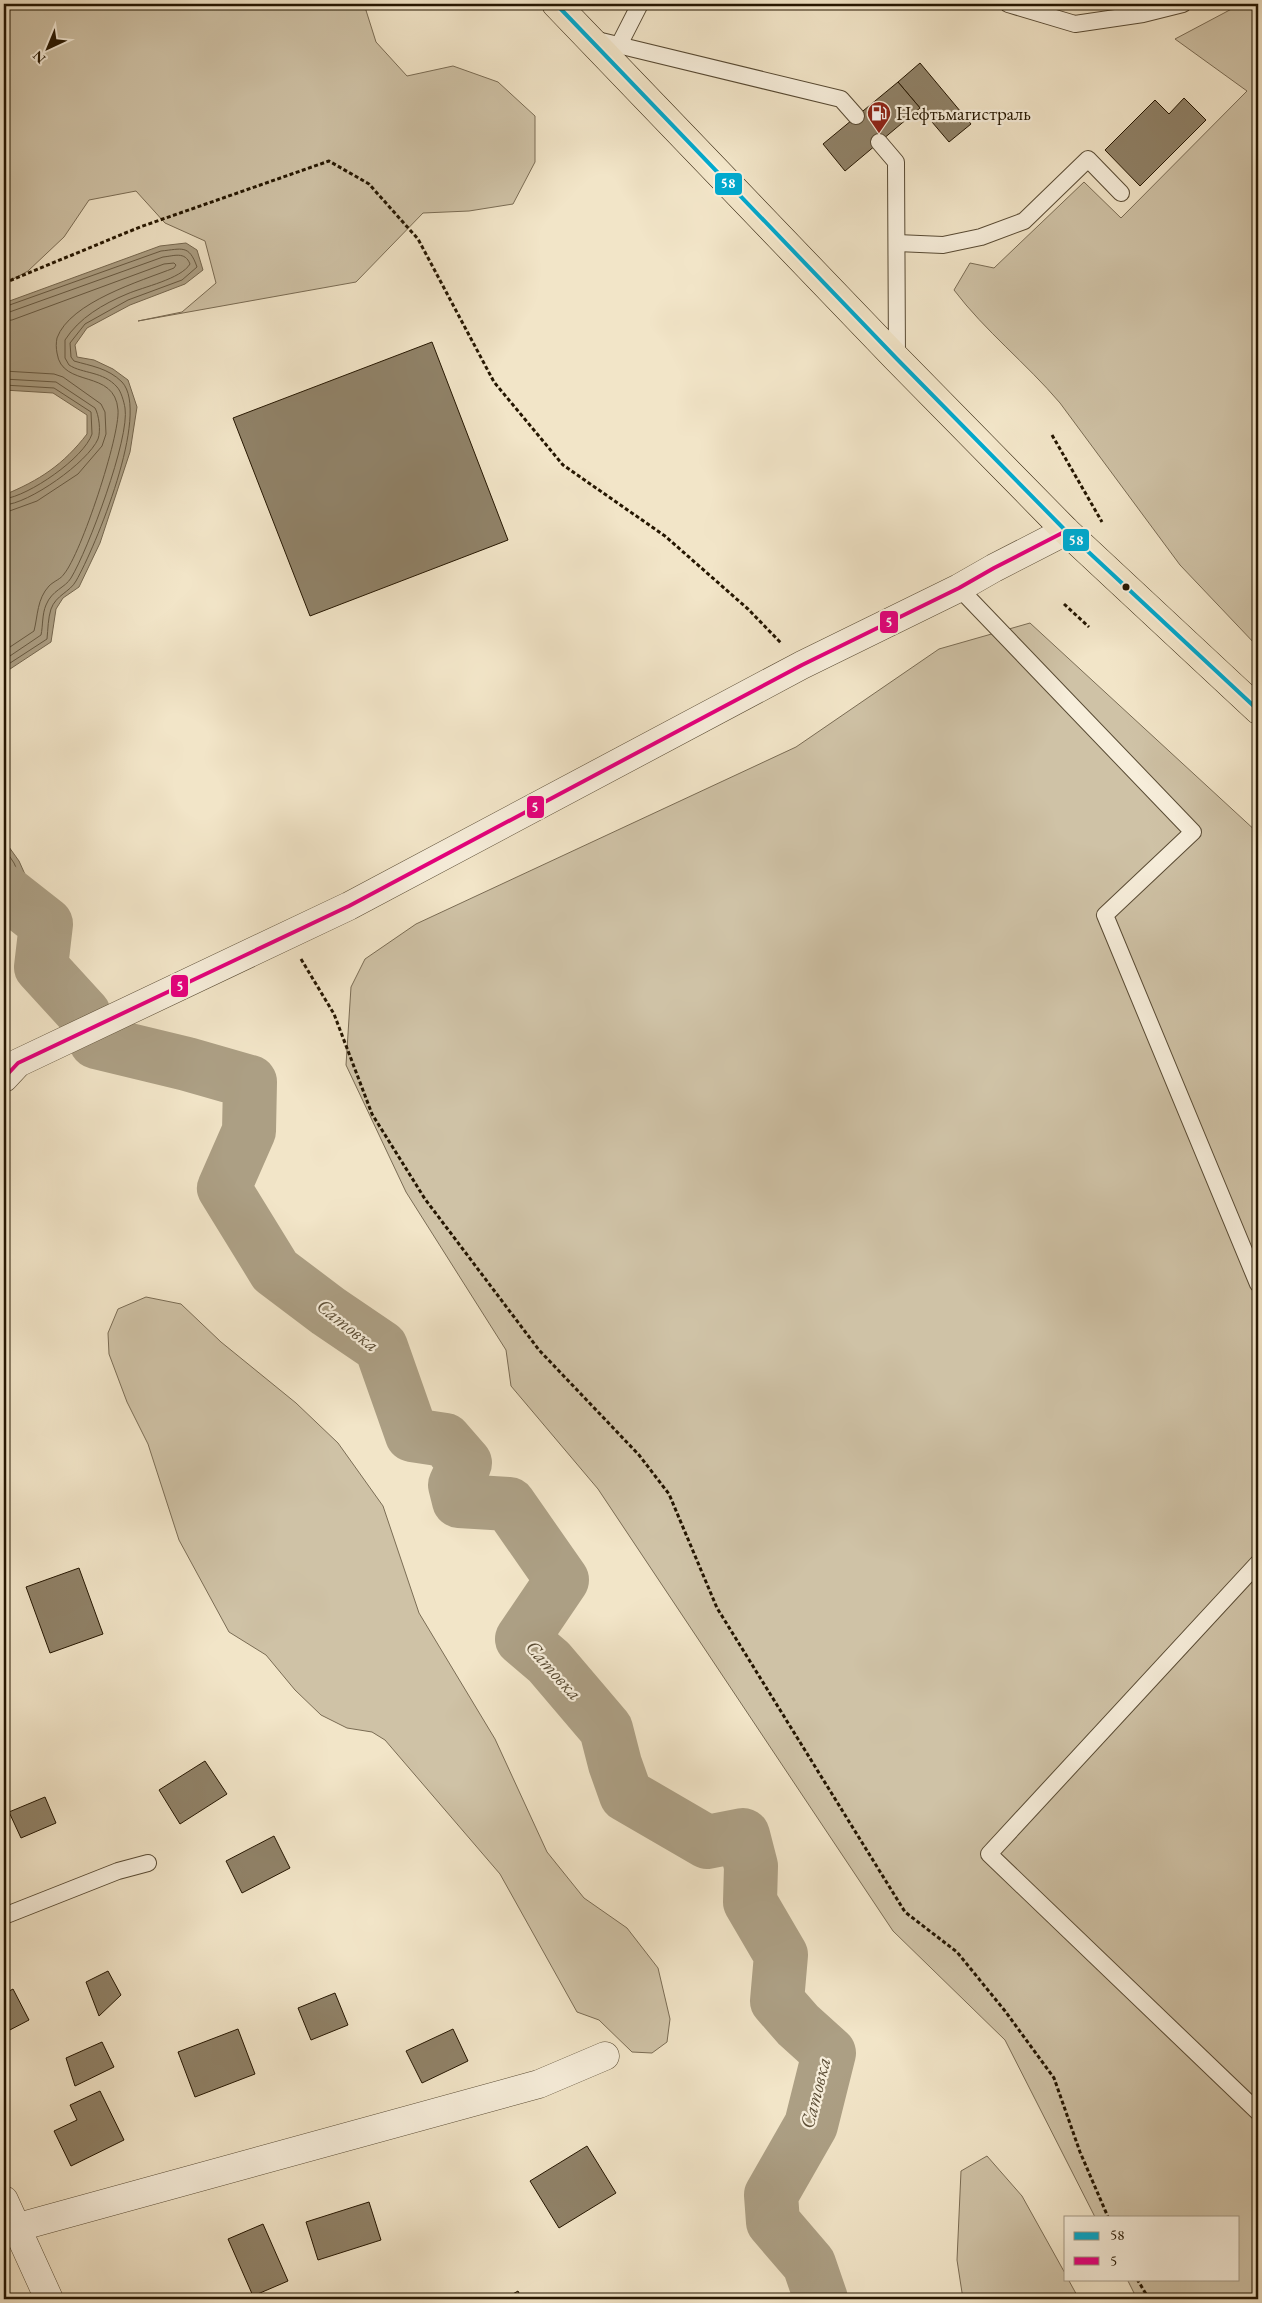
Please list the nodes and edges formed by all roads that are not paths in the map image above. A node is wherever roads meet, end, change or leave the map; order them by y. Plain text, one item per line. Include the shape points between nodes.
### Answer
1 (556, 4) edge
2 (640, 4) edge
3 (1008, 4) edge
4 (1182, 4) edge
5 (589, 38) junction
6 (619, 45) junction
7 (856, 116) dead end
8 (879, 142) dead end
9 (1121, 193) dead end
10 (897, 243) junction
11 (897, 359) junction
12 (1066, 531) junction
13 (960, 588) junction
14 (1258, 710) edge
15 (4, 1078) edge
16 (1258, 1284) edge
17 (1258, 1563) edge
18 (148, 1863) dead end
19 (4, 1916) edge
20 (605, 2056) dead end
21 (1258, 2112) edge
22 (4, 2200) edge
23 (10, 2230) edge
24 (49, 2299) edge

1 - 5 main road
2 - 6 lane
3 - 4 lane via 1075,24 1143,14
5 - 6 lane
5 - 11 main road
6 - 7 lane via 841,99
8 - 10 lane via 896,162
9 - 10 lane via 1088,159 1024,221 981,237 943,245
10 - 11 lane
11 - 12 main road
12 - 13 street
12 - 14 main road
13 - 15 street via 802,665 349,906 18,1063
13 - 16 lane via 1193,832 1105,915
17 - 21 lane via 989,1854
18 - 19 lane via 118,1871
20 - 23 street via 539,2084
22 - 23 street
23 - 24 street

